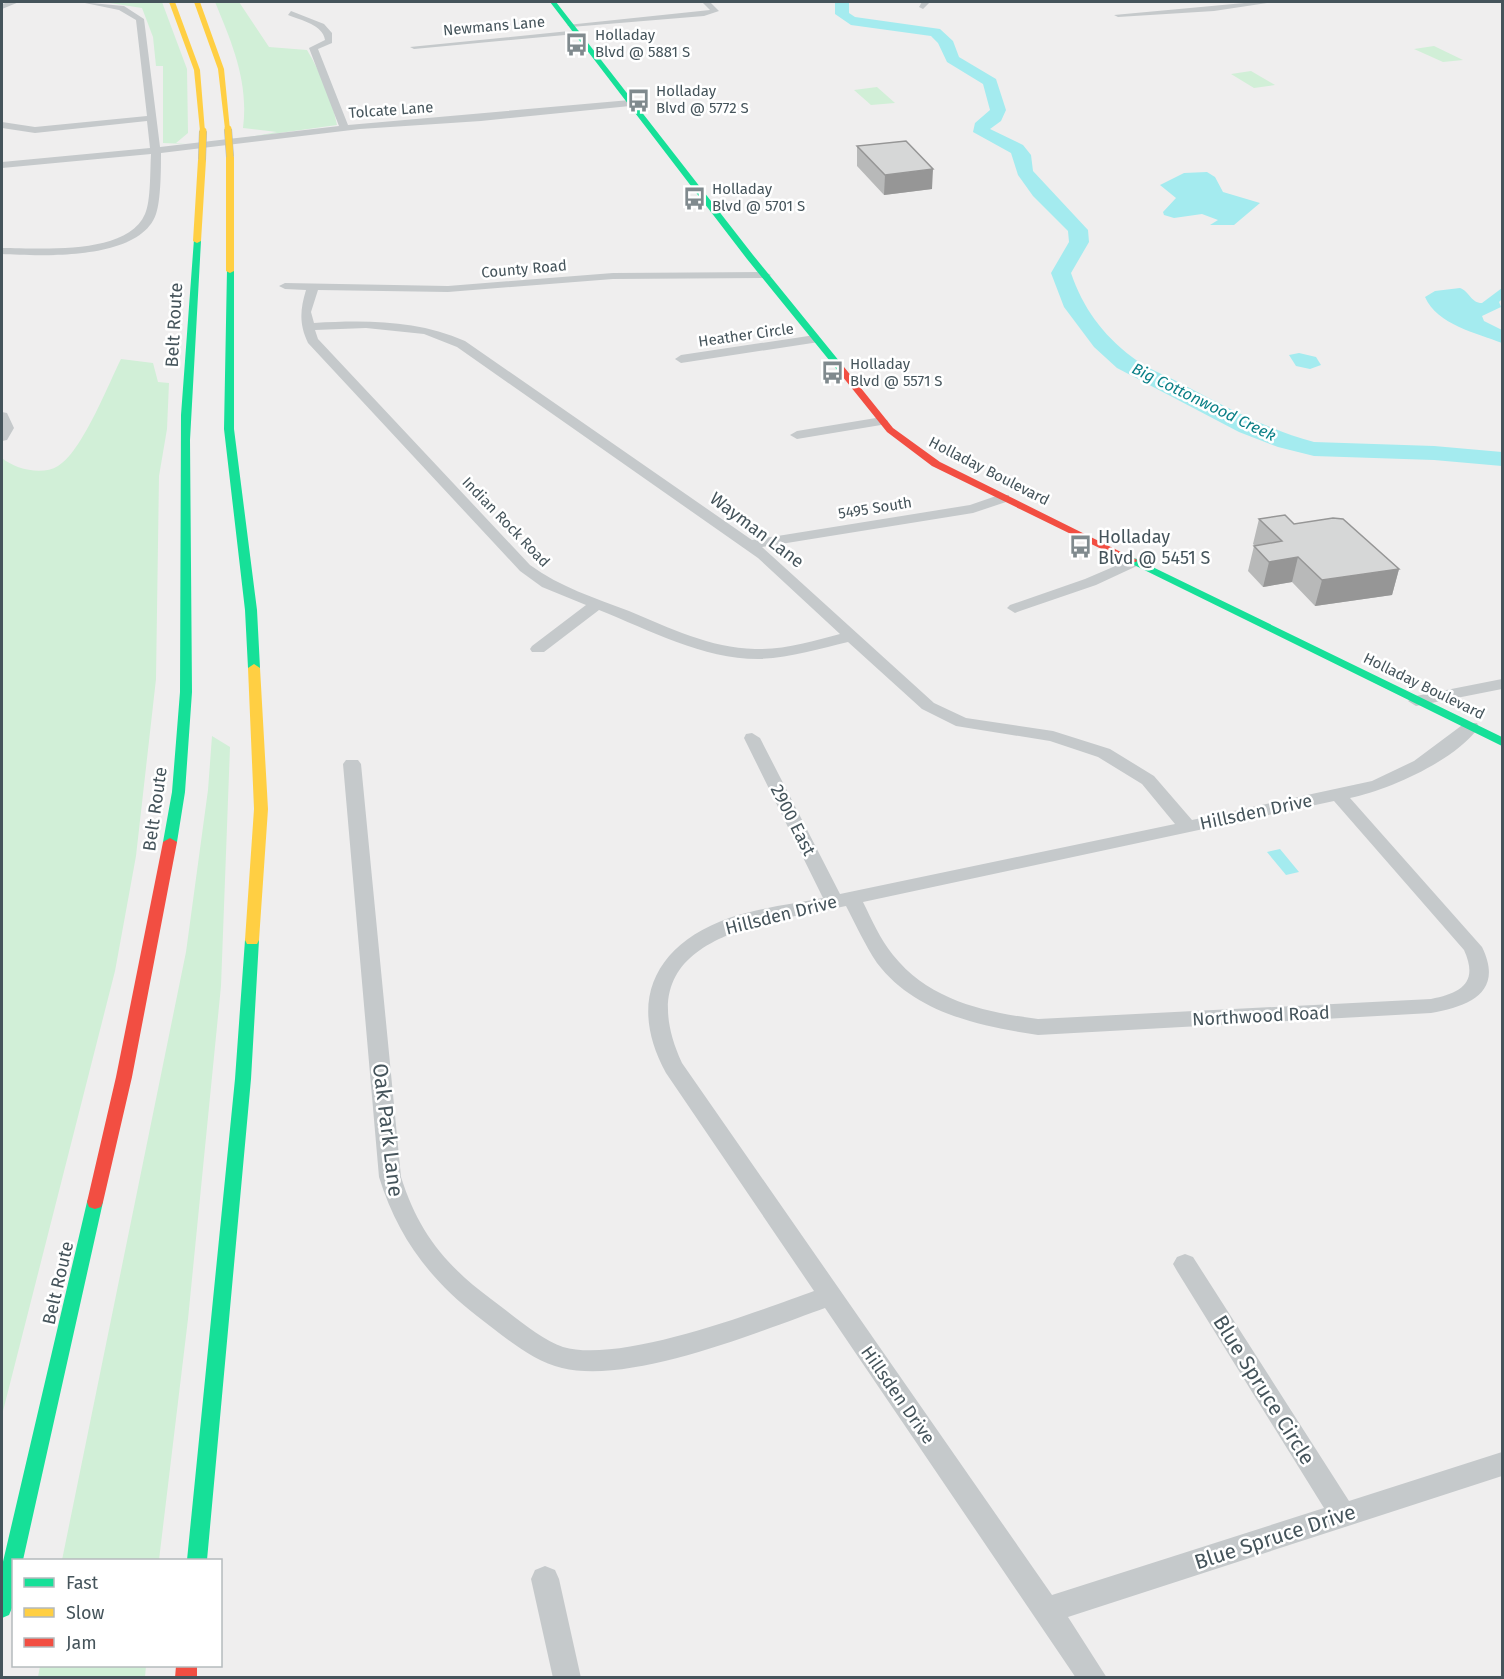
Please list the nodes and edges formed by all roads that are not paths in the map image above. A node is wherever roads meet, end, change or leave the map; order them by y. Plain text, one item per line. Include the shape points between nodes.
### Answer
1 (15, 2) edge
2 (84, 2) edge
3 (172, 2) edge
4 (197, 2) edge
5 (553, 2) edge
6 (706, 2) edge
7 (1269, 2) edge
8 (2, 6) edge
9 (291, 13) dead end
10 (1118, 15) dead end
11 (574, 29) junction
12 (414, 47) dead end
13 (630, 103) junction
14 (150, 118) junction
15 (2, 125) edge
16 (345, 128) junction
17 (154, 152) junction
18 (2, 165) edge
19 (2, 251) edge
20 (765, 275) junction
21 (285, 286) dead end
22 (313, 287) junction
23 (307, 327) junction
24 (815, 339) junction
25 (681, 359) dead end
26 (2, 416) edge
27 (882, 421) junction
28 (797, 435) dead end
29 (2, 437) edge
30 (1004, 498) junction
31 (750, 545) junction
32 (1134, 562) junction
33 (596, 605) junction
34 (1015, 608) dead end
35 (852, 636) junction
36 (538, 649) dead end
37 (1503, 684) edge
38 (1416, 701) junction
39 (1471, 727) junction
40 (752, 738) dead end
41 (1503, 742) edge
42 (352, 764) dead end
43 (1338, 795) junction
44 (1188, 827) junction
45 (843, 900) junction
46 (1185, 1264) dead end
47 (830, 1296) junction
48 (1503, 1464) edge
49 (1343, 1515) junction
50 (13, 1559) edge
51 (197, 1559) edge
52 (12, 1564) edge
53 (545, 1579) dead end
54 (2, 1608) edge
55 (1047, 1610) junction
56 (567, 1677) edge
57 (1093, 1677) edge

1 - 8 street
2 - 14 street via 121,8 140,19
3 - 50 main road, Belt Route, bridge via 197,70 203,131 185,438 188,651 175,815 124,1077
4 - 51 main road, bridge via 221,69 231,157 229,429 251,610 261,809 243,1079
5 - 11 main road, Holladay Boulevard
6 - 11 street, Newmans Lane via 715,11
7 - 10 street
9 - 16 street via 328,33 329,41 313,48
11 - 12 street, Newmans Lane
11 - 13 main road, Holladay Boulevard
13 - 16 street, Tolcate Lane
13 - 20 main road, Holladay Boulevard
14 - 15 street via 35,130
14 - 17 street
16 - 17 street, Tolcate Lane
17 - 18 street, Tolcate Lane
17 - 19 street via 151,214 130,234 76,251
20 - 22 street, County Road via 613,276 448,289
20 - 24 main road, Holladay Boulevard
21 - 22 street, County Road
22 - 23 street via 305,312
23 - 31 street, Wayman Lane via 410,328 454,340
23 - 33 street, Indian Rock Road via 312,340 525,568 547,584
24 - 25 street, Heather Circle
24 - 27 main road, Holladay Boulevard
26 - 29 street via 8,428
27 - 28 street
27 - 30 main road, Holladay Boulevard via 897,438 925,457
30 - 31 street, 5495 South via 973,509
30 - 32 main road, Holladay Boulevard
31 - 35 street, Wayman Lane
32 - 34 street via 1094,583
32 - 38 main road, Holladay Boulevard
33 - 35 street, Indian Rock Road via 692,642 741,653 785,652
33 - 36 street
35 - 44 street, Wayman Lane via 938,712 976,725 1070,740 1104,753 1148,780
37 - 38 street
38 - 39 main road, Holladay Boulevard
39 - 41 main road, Holladay Boulevard
39 - 43 street, Hillsden Drive via 1410,772
40 - 45 street, 2900 East
42 - 47 street, Oak Park Lane via 390,1177 403,1220 433,1263 465,1292 547,1351 588,1362 717,1336
43 - 44 street, Hillsden Drive
43 - 45 street, Northwood Road via 1472,947 1481,971 1477,987 1470,994 1431,1006 1038,1027 1003,1023 969,1015 908,983 885,959
44 - 45 street, Hillsden Drive
45 - 47 street, Hillsden Drive via 735,923 694,944 664,979 655,1017 660,1043 673,1067
46 - 49 street, Blue Spruce Circle
47 - 55 street, Hillsden Drive
48 - 49 street, Blue Spruce Drive
49 - 55 street, Blue Spruce Drive
52 - 54 main road, Belt Route, bridge
53 - 56 street
55 - 57 street, Hillsden Drive

